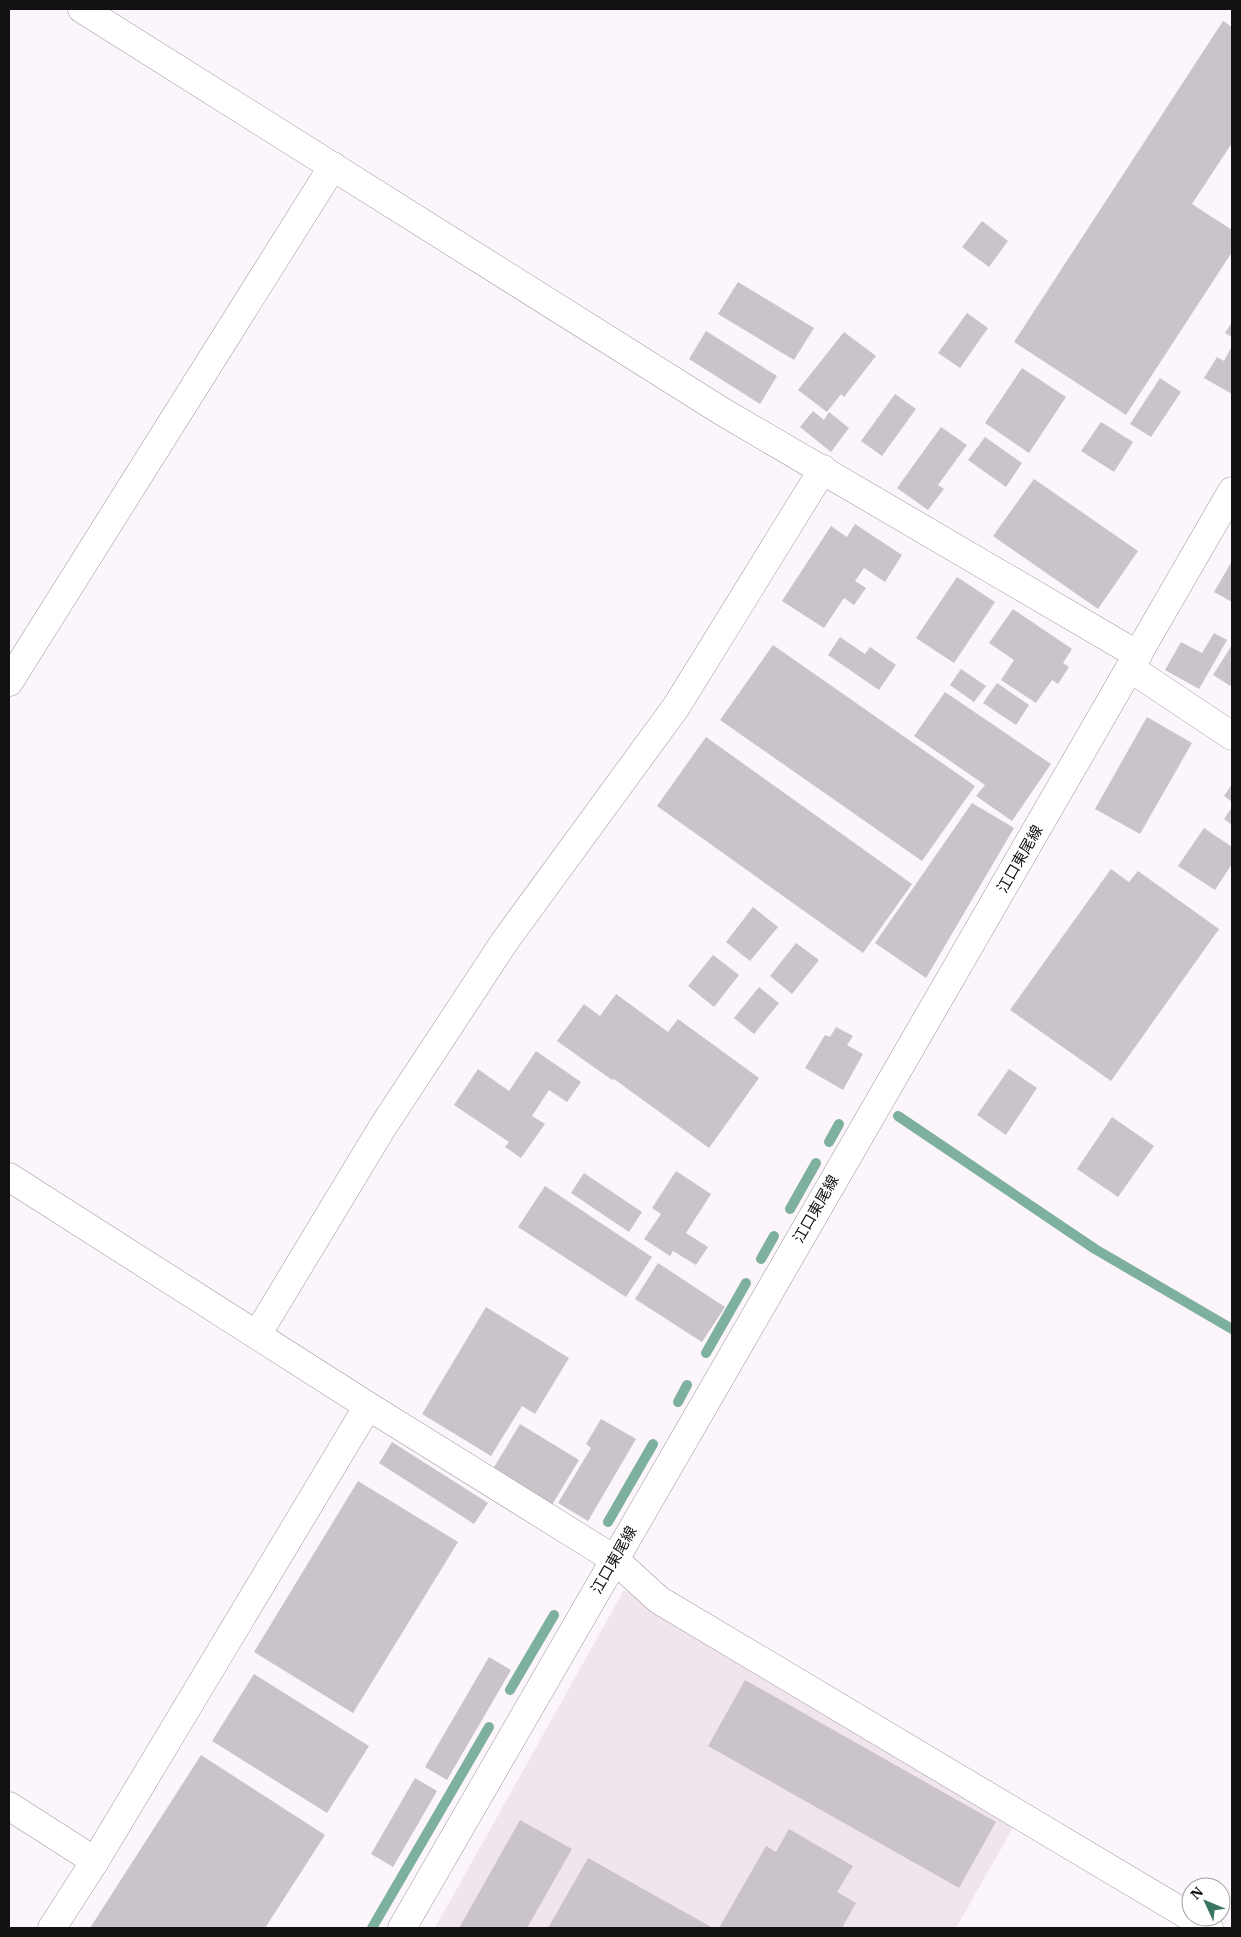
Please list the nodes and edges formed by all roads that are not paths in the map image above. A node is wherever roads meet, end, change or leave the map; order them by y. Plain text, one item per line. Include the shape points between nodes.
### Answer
1 (82, 9) edge
2 (333, 166) junction
3 (823, 469) junction
4 (1232, 491) edge
5 (1134, 662) junction
6 (9, 682) edge
7 (1232, 736) edge
8 (9, 1177) edge
9 (257, 1335) junction
10 (368, 1406) junction
11 (614, 1559) junction
12 (9, 1806) edge
13 (95, 1861) junction
14 (52, 1928) edge
15 (402, 1928) edge
16 (1209, 1928) edge

1 - 2 street
2 - 3 street via 723,412
2 - 6 street
3 - 5 street
3 - 9 street via 676,707 505,940 382,1128
4 - 5 street, 江口東尾線
5 - 7 street
5 - 11 street, 江口東尾線
8 - 9 street
9 - 10 street
10 - 11 street
10 - 13 street
11 - 15 street, 江口東尾線
11 - 16 street via 659,1600
12 - 13 street
13 - 14 street

